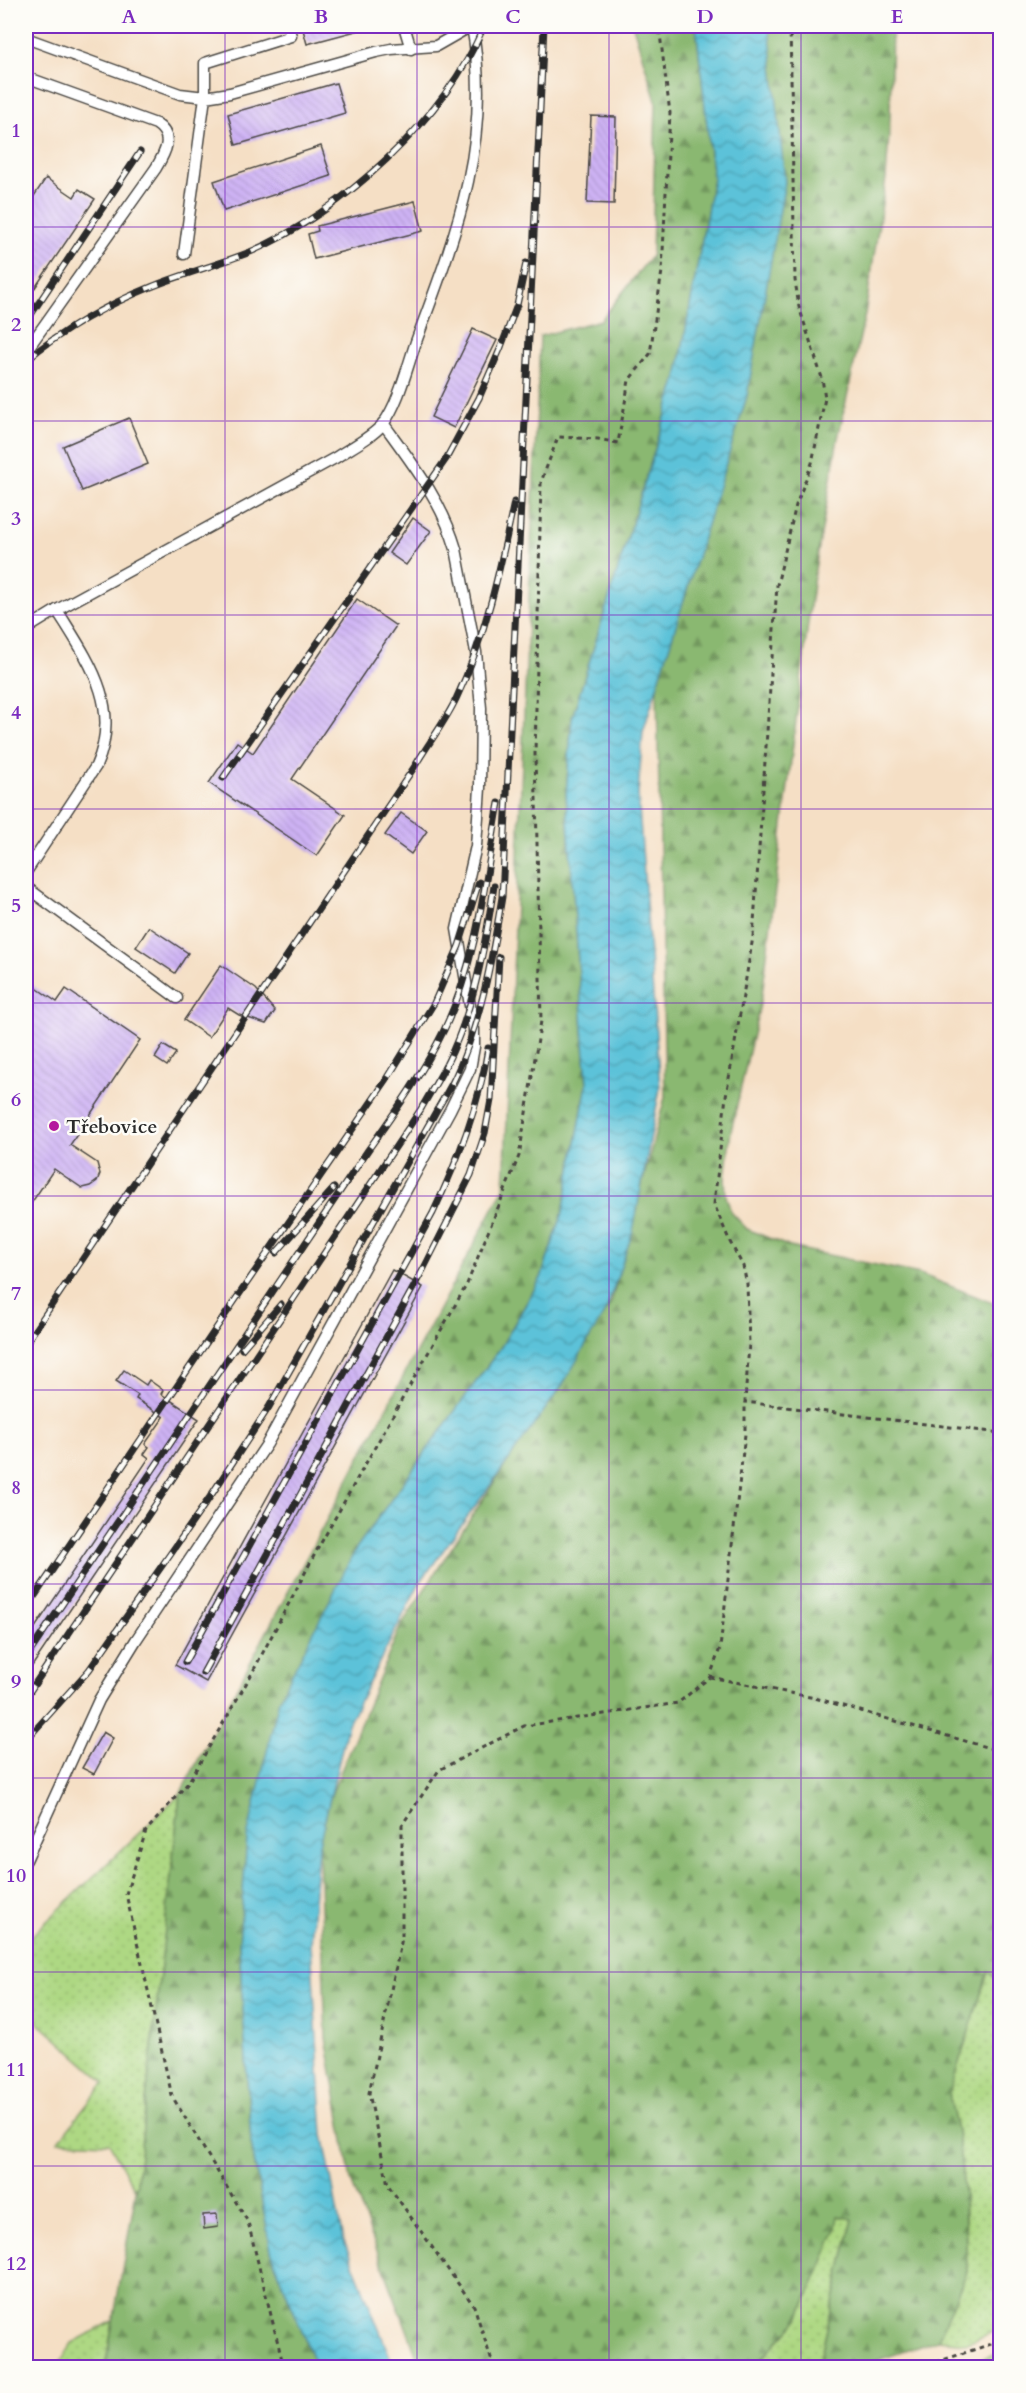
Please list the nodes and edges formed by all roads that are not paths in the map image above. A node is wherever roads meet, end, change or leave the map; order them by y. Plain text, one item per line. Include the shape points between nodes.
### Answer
1 (288, 26) edge
2 (404, 26) edge
3 (471, 26) edge
4 (26, 38) edge
5 (411, 49) junction
6 (26, 77) edge
7 (204, 96) junction
8 (184, 254) dead end
9 (26, 351) edge
10 (383, 423) junction
11 (57, 610) junction
12 (26, 629) edge
13 (26, 872) edge
14 (26, 887) edge
15 (177, 998) dead end
16 (26, 1860) edge

1 - 7 lane via 291,36 204,63
2 - 5 lane
3 - 5 lane via 435,46
3 - 10 lane via 478,68 472,170 438,283 401,386
4 - 7 lane via 180,94
5 - 7 lane via 376,52 230,93
6 - 9 lane via 156,124 165,131 168,141 156,168
7 - 8 lane
10 - 11 lane via 335,458
10 - 16 lane via 428,486 451,532 477,662 481,708 479,820 473,867 457,929 474,1029 472,1058 464,1084 267,1444 99,1700
11 - 12 lane
11 - 13 lane via 102,693 107,730 96,766
14 - 15 lane

